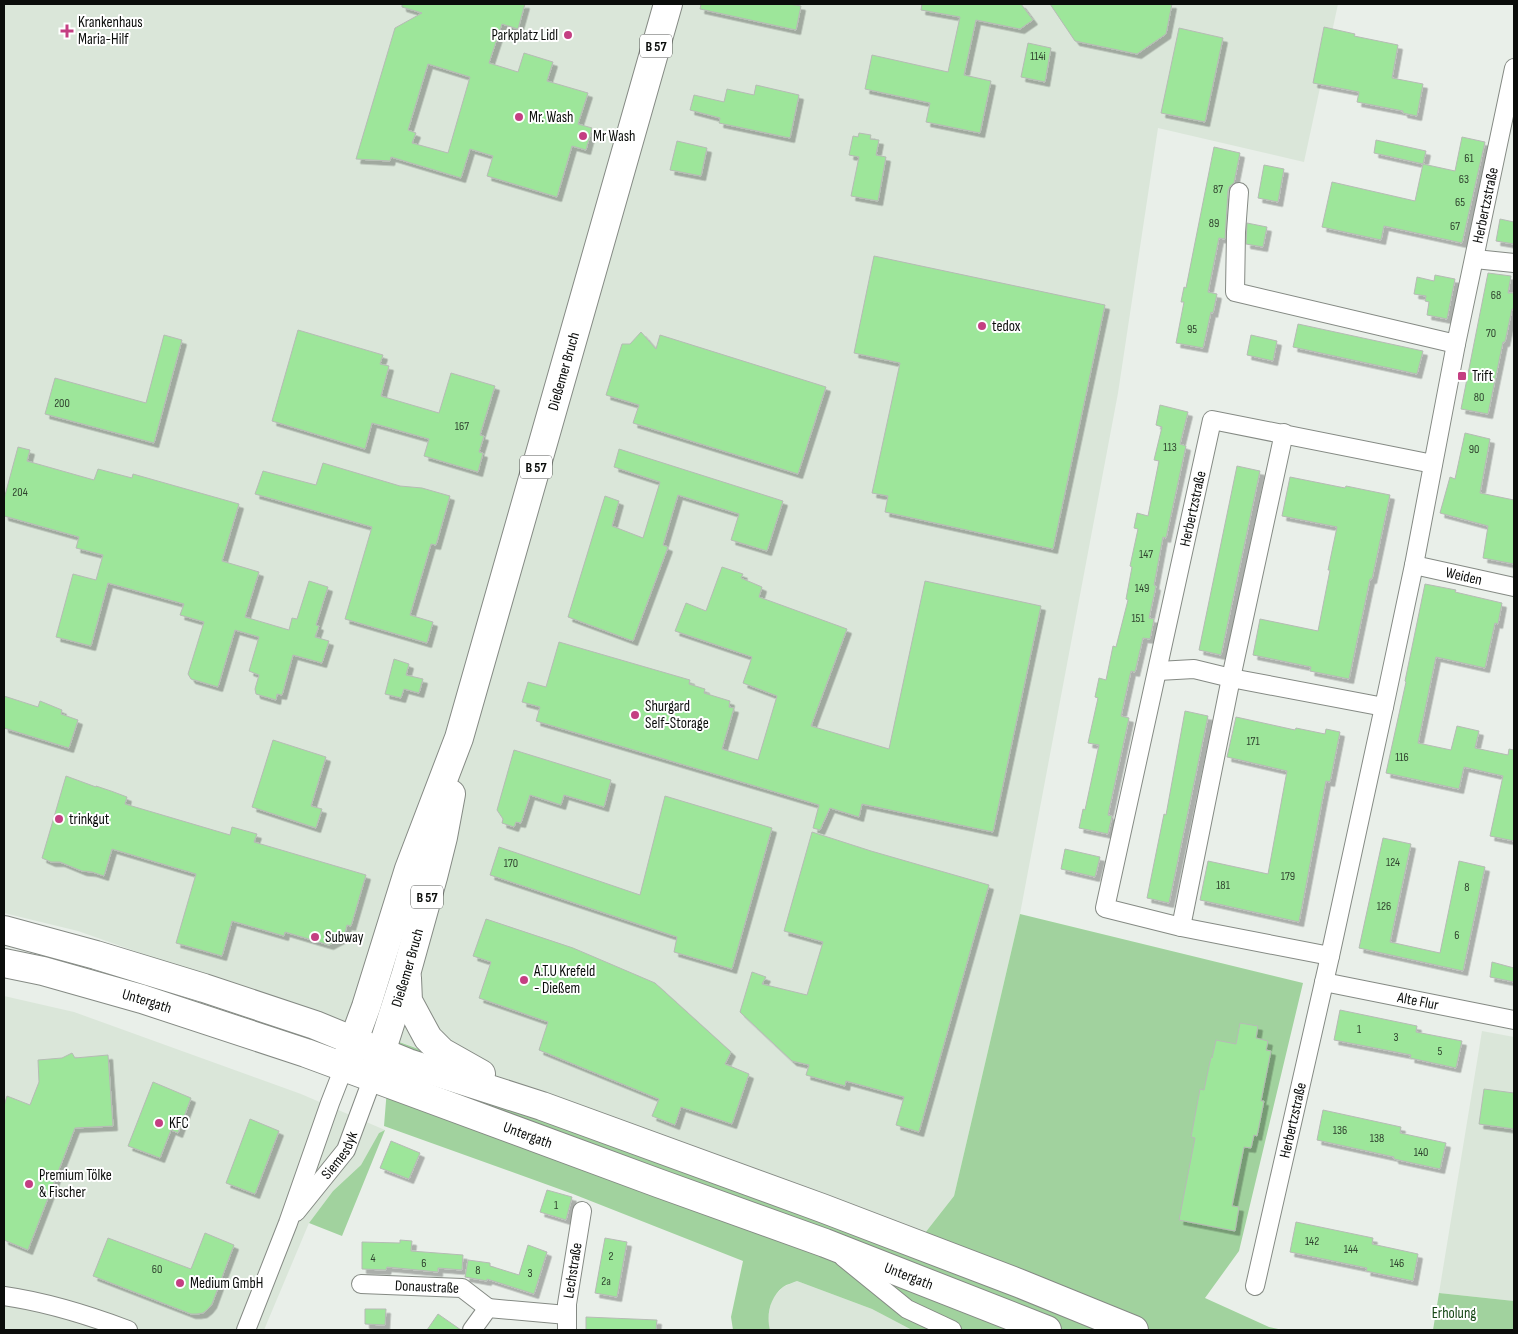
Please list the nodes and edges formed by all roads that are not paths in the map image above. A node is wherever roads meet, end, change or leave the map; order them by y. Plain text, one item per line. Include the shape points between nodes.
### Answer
1 (668, 4) edge
2 (1514, 68) edge
3 (1239, 192) dead end
4 (1475, 259) junction
5 (1514, 263) edge
6 (1456, 344) junction
7 (1284, 433) junction
8 (1433, 464) junction
9 (1414, 565) junction
10 (1514, 587) edge
11 (1158, 671) junction
12 (1231, 678) junction
13 (1384, 708) junction
14 (459, 738) junction
15 (1181, 927) junction
16 (4, 930) edge
17 (1330, 956) junction
18 (4, 963) edge
19 (406, 974) junction
20 (1324, 982) junction
21 (1514, 1020) edge
22 (353, 1041) junction
23 (381, 1052) junction
24 (344, 1067) junction
25 (372, 1077) junction
26 (542, 1106) junction
27 (582, 1210) dead end
28 (288, 1222) junction
29 (825, 1243) junction
30 (360, 1284) dead end
31 (1255, 1286) dead end
32 (4, 1296) edge
33 (488, 1308) junction
34 (567, 1323) edge
35 (128, 1330) edge
36 (246, 1330) edge
37 (472, 1330) edge
38 (952, 1330) edge
39 (1047, 1330) edge
40 (1134, 1330) edge

1 - 14 main road, Dießemer Bruch / B 57
2 - 4 street, Herbertzstraße
3 - 6 street via 1235,292
4 - 5 street
4 - 6 street, Herbertzstraße
6 - 8 street, Herbertzstraße
7 - 8 street, Herbertzstraße
7 - 11 street, Herbertzstraße via 1212,420
7 - 12 street
8 - 9 street, Herbertzstraße
9 - 10 street, Weiden
9 - 13 street, Herbertzstraße
11 - 12 street via 1194,669
11 - 15 street, Herbertzstraße via 1105,908
12 - 13 street
12 - 15 street
13 - 17 street, Herbertzstraße
14 - 19 main road, Dießemer Bruch / B 57 via 444,837
14 - 22 main road, Dießemer Bruch / B 57 via 409,870
15 - 17 street, Herbertzstraße
16 - 22 main road, Untergath via 204,988
17 - 20 street, Herbertzstraße
18 - 24 main road, Untergath via 142,999
19 - 23 main road, Dießemer Bruch / B 57
19 - 26 main road, Untergath via 408,1001 428,1038 442,1052
20 - 21 street, Alte Flur
20 - 31 street, Herbertzstraße
22 - 23 main road, Untergath
22 - 24 main road, Dießemer Bruch / B 57
23 - 25 main road, Dießemer Bruch / B 57
23 - 26 main road, Untergath
24 - 25 main road, Untergath
24 - 28 street, Siemesdyk
25 - 28 street, Siemesdyk via 346,1150
25 - 29 main road, Untergath
26 - 40 main road, Untergath via 858,1222
27 - 34 street, Lechstraße via 566,1304
28 - 36 street, Siemesdyk
29 - 38 street via 907,1310
29 - 39 main road, Untergath
30 - 33 street, Donaustraße via 462,1288
32 - 35 street via 69,1310
33 - 34 street
33 - 37 street

